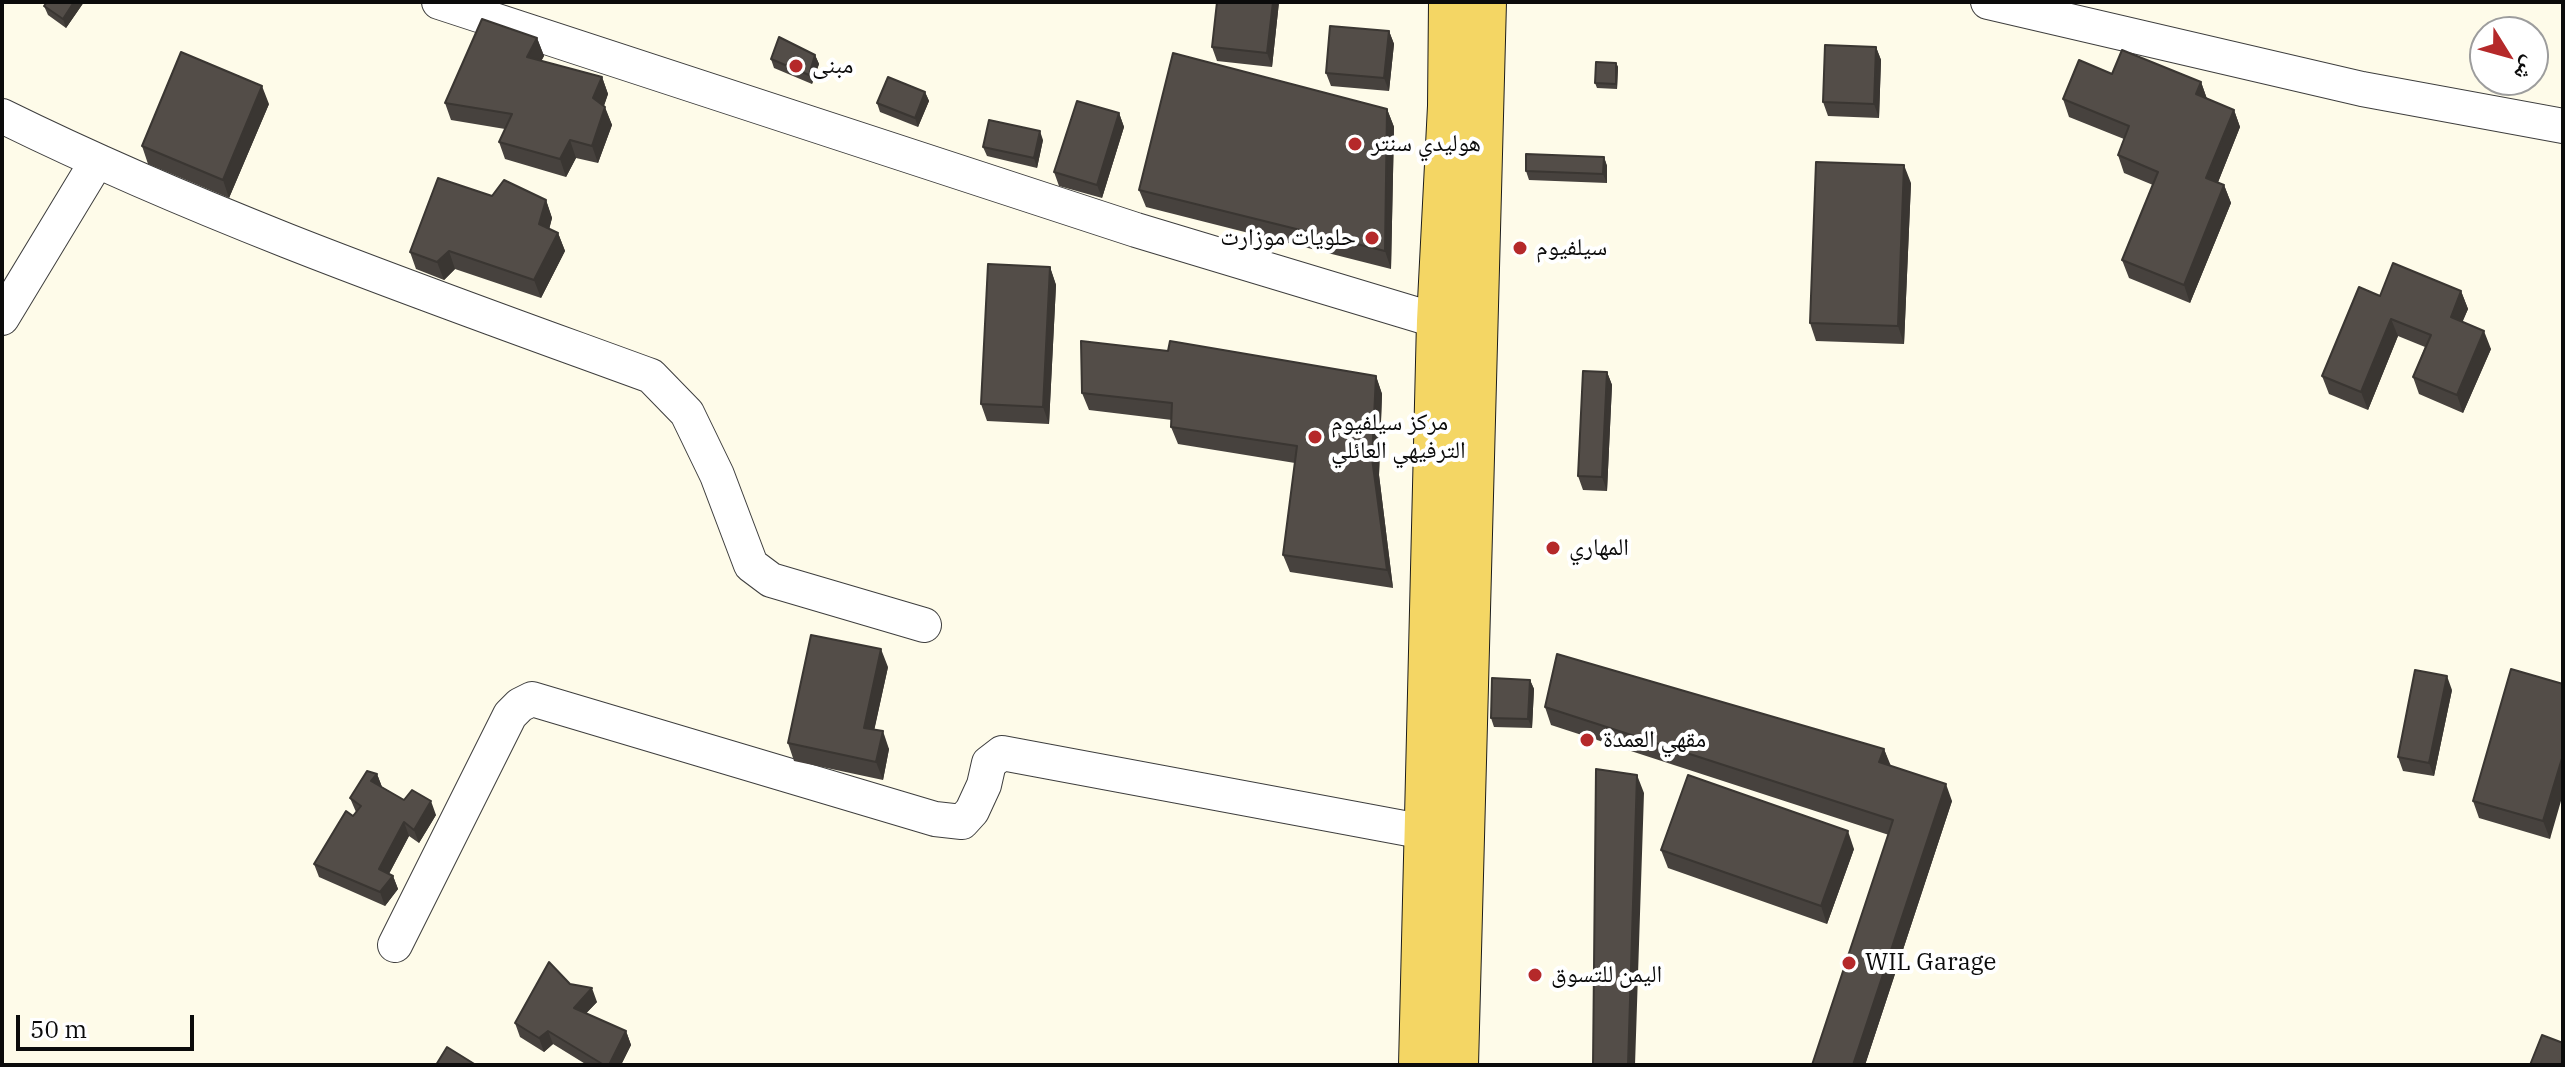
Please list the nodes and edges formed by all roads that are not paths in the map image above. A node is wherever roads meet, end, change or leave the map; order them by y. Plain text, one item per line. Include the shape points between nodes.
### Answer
1 (439, 2) edge
2 (1450, 2) edge
3 (1485, 2) edge
4 (1988, 2) edge
5 (2, 116) edge
6 (2563, 126) edge
7 (97, 161) junction
8 (2, 318) edge
9 (1438, 321) junction
10 (924, 625) dead end
11 (1425, 832) junction
12 (395, 945) dead end
13 (1420, 1065) edge
14 (1457, 1065) edge

1 - 9 street via 1136,230
2 - 9 main road
3 - 14 main road
4 - 6 street via 2362,89
5 - 7 street
7 - 8 street
7 - 10 street via 249,226 651,376 687,413 751,565 771,580
9 - 11 main road
11 - 12 street via 1002,753 989,763 984,785 962,822 935,819 532,699 510,715
11 - 13 main road

